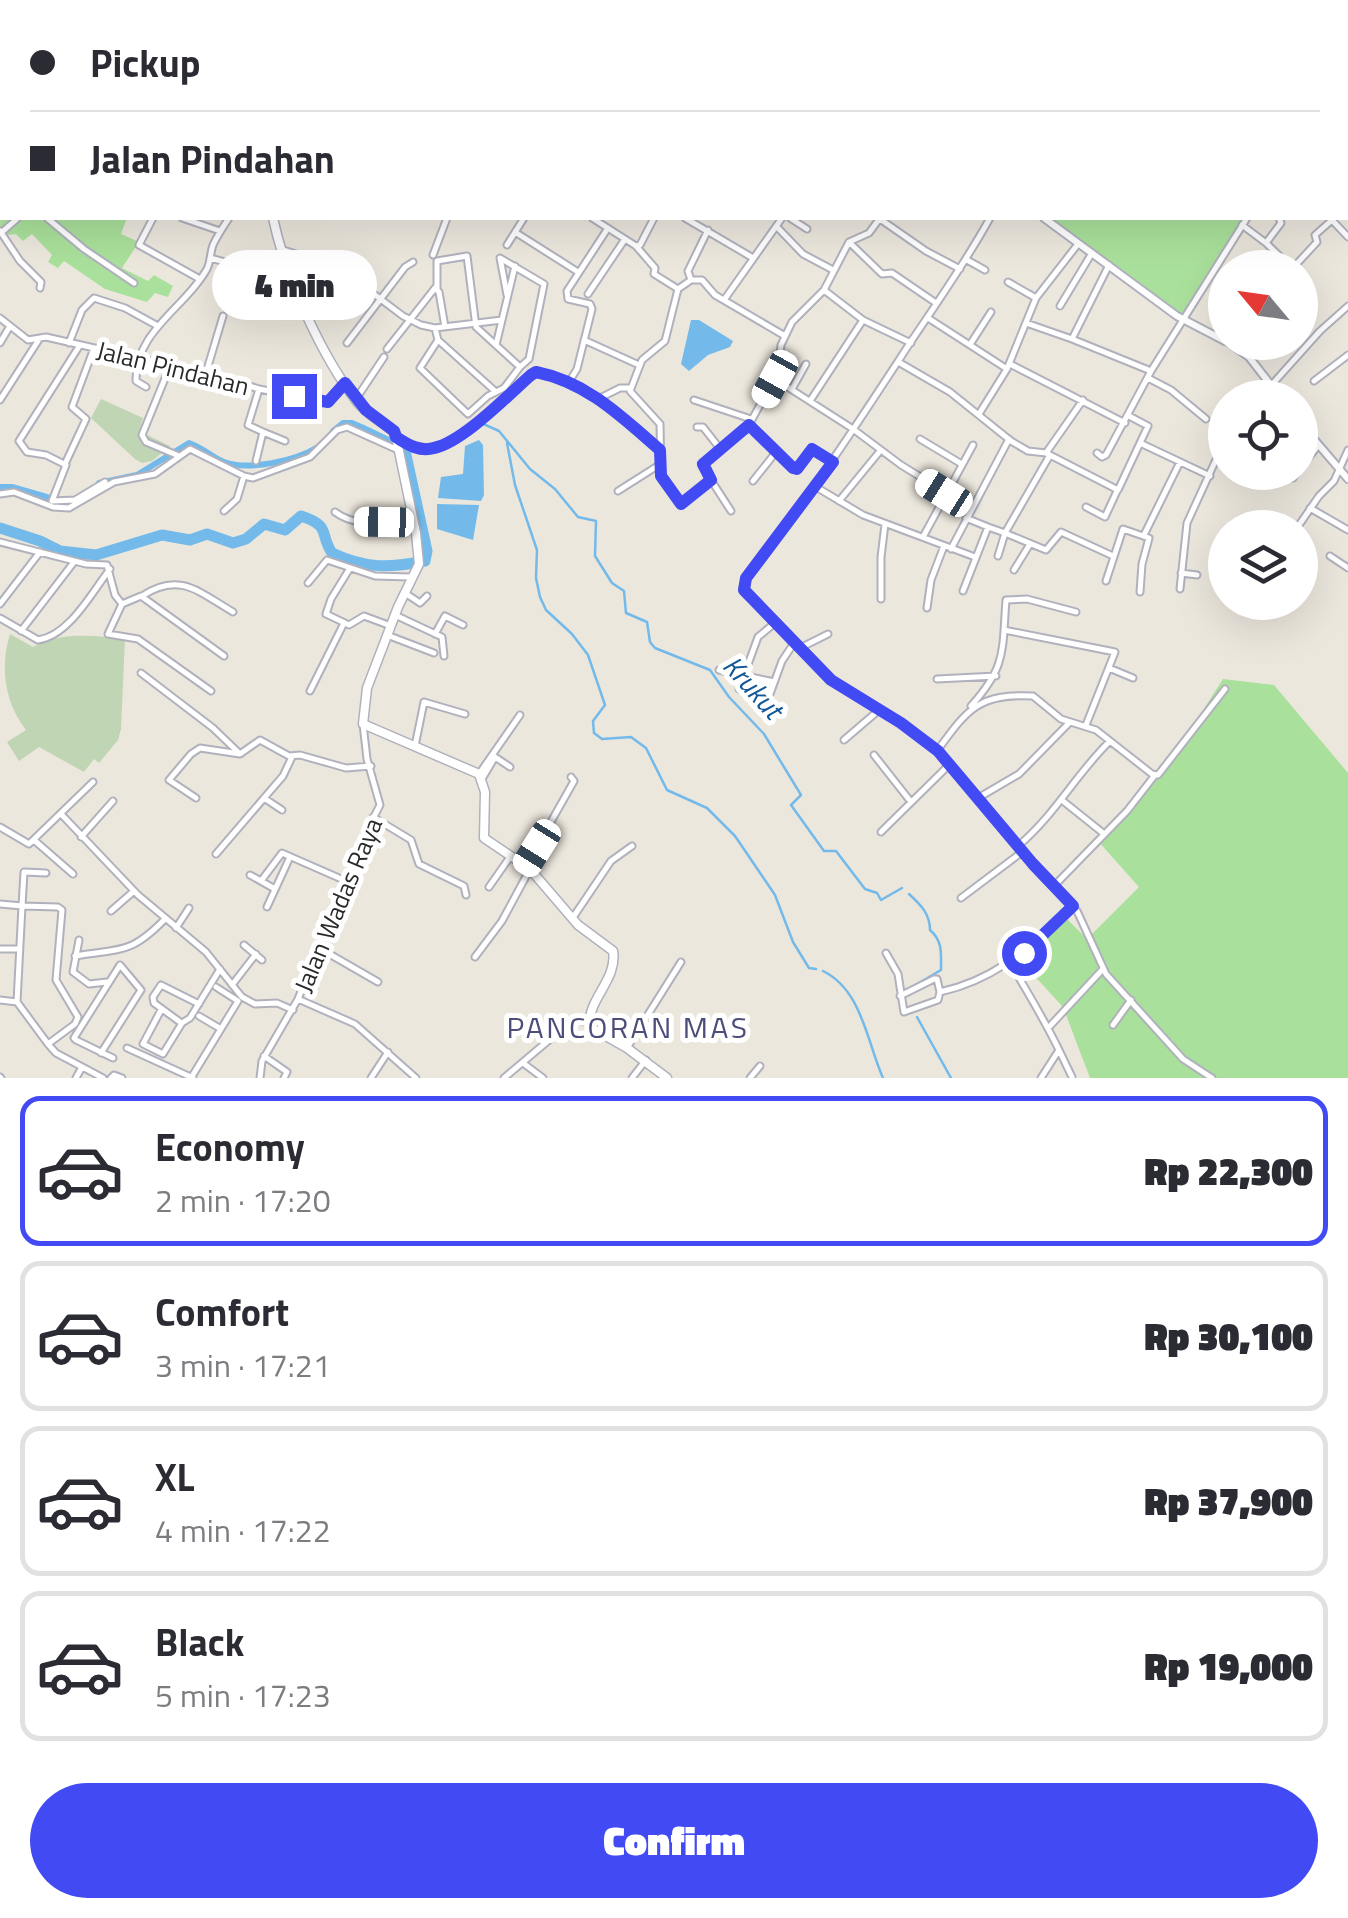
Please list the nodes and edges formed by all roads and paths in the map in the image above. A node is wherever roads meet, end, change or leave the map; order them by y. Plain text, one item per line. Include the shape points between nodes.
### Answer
1 (49, 220) edge
2 (152, 220) edge
3 (187, 220) edge
4 (228, 220) edge
5 (273, 220) edge
6 (446, 220) edge
7 (523, 220) edge
8 (597, 220) edge
9 (653, 220) edge
10 (690, 220) edge
11 (781, 220) edge
12 (793, 220) edge
13 (879, 220) edge
14 (883, 220) edge
15 (989, 220) edge
16 (1047, 220) edge
17 (1245, 220) edge
18 (1280, 220) edge
19 (1330, 220) edge
20 (1242, 225) junction
21 (777, 227) junction
22 (608, 228) junction
23 (807, 229) dead end
24 (708, 230) junction
25 (1, 232) edge
26 (220, 232) junction
27 (515, 232) junction
28 (625, 239) junction
29 (849, 242) junction
30 (1266, 243) junction
31 (1078, 244) junction
32 (508, 245) dead end
33 (636, 246) junction
34 (279, 248) junction
35 (1274, 250) edge
36 (1310, 250) edge
37 (1092, 253) junction
38 (432, 255) dead end
39 (210, 258) junction
40 (753, 258) junction
41 (967, 260) junction
42 (413, 262) dead end
43 (1109, 265) junction
44 (515, 266) junction
45 (960, 269) junction
46 (834, 270) junction
47 (986, 270) dead end
48 (287, 271) junction
49 (578, 272) junction
50 (198, 278) junction
51 (691, 280) junction
52 (1008, 282) dead end
53 (134, 283) dead end
54 (40, 288) dead end
55 (437, 288) junction
56 (678, 289) junction
57 (824, 290) junction
58 (588, 294) dead end
59 (508, 298) junction
60 (1036, 298) junction
61 (381, 299) junction
62 (724, 300) junction
63 (937, 304) junction
64 (1060, 306) dead end
65 (1347, 310) edge
66 (991, 312) dead end
67 (223, 316) dead end
68 (0, 318) edge
69 (928, 318) junction
70 (1183, 319) junction
71 (502, 320) junction
72 (863, 320) junction
73 (410, 321) junction
74 (476, 323) junction
75 (1026, 323) junction
76 (156, 325) junction
77 (10, 326) junction
78 (444, 327) junction
79 (435, 328) junction
80 (1208, 332) edge
81 (786, 336) junction
82 (39, 339) junction
83 (1072, 339) junction
84 (438, 340) junction
85 (584, 340) junction
86 (0, 342) edge
87 (911, 342) junction
88 (69, 343) junction
89 (347, 343) dead end
90 (971, 344) junction
91 (80, 345) junction
92 (496, 345) junction
93 (94, 348) junction
94 (387, 349) dead end
95 (1348, 356) edge
96 (140, 358) junction
97 (384, 358) dead end
98 (900, 362) junction
99 (806, 364) dead end
100 (639, 365) junction
101 (170, 366) junction
102 (520, 367) junction
103 (1008, 367) junction
104 (206, 373) junction
105 (1149, 374) junction
106 (775, 379) junction
107 (1276, 380) edge
108 (1315, 380) edge
109 (569, 382) junction
110 (345, 383) junction
111 (146, 388) dead end
112 (629, 388) junction
113 (259, 389) junction
114 (792, 390) junction
115 (496, 392) junction
116 (600, 398) junction
117 (356, 399) junction
118 (0, 400) edge
119 (694, 400) dead end
120 (1083, 400) junction
121 (810, 401) junction
122 (979, 414) junction
123 (1127, 419) junction
124 (1206, 419) dead end
125 (750, 422) junction
126 (698, 427) dead end
127 (853, 429) junction
128 (263, 432) junction
129 (1010, 439) junction
130 (920, 440) dead end
131 (285, 441) dead end
132 (397, 444) junction
133 (973, 444) dead end
134 (1140, 444) junction
135 (1318, 446) edge
136 (660, 450) junction
137 (721, 450) junction
138 (880, 450) junction
139 (1348, 450) edge
140 (776, 452) junction
141 (1097, 453) dead end
142 (1048, 454) junction
143 (175, 455) junction
144 (256, 461) dead end
145 (833, 462) junction
146 (1180, 462) junction
147 (64, 464) junction
148 (961, 464) junction
149 (659, 465) junction
150 (1339, 470) junction
151 (1208, 475) edge
152 (244, 476) junction
153 (1348, 479) edge
154 (711, 480) junction
155 (1208, 480) edge
156 (105, 482) dead end
157 (753, 482) dead end
158 (816, 487) junction
159 (1118, 490) junction
160 (618, 491) dead end
161 (944, 493) junction
162 (0, 494) edge
163 (840, 501) junction
164 (1086, 507) dead end
165 (971, 508) junction
166 (1310, 508) joint
167 (224, 510) dead end
168 (334, 512) dead end
169 (732, 512) dead end
170 (413, 516) junction
171 (966, 518) junction
172 (886, 524) junction
173 (988, 527) junction
174 (1348, 530) edge
175 (1006, 533) junction
176 (923, 536) junction
177 (1143, 536) junction
178 (0, 542) edge
179 (1030, 544) junction
180 (948, 547) junction
181 (40, 552) junction
182 (998, 556) dead end
183 (1113, 556) junction
184 (1330, 556) dead end
185 (975, 557) junction
186 (75, 560) junction
187 (350, 568) junction
188 (1348, 568) edge
189 (110, 569) junction
190 (1014, 570) dead end
191 (1180, 573) junction
192 (1196, 574) dead end
193 (414, 577) junction
194 (1106, 582) dead end
195 (308, 583) dead end
196 (1180, 589) dead end
197 (405, 592) junction
198 (963, 592) dead end
199 (1140, 592) dead end
200 (141, 596) junction
201 (427, 596) dead end
202 (2, 598) edge
203 (881, 598) dead end
204 (122, 604) junction
205 (927, 608) dead end
206 (234, 612) dead end
207 (1076, 612) dead end
208 (394, 615) junction
209 (0, 618) edge
210 (776, 622) junction
211 (344, 623) junction
212 (463, 624) dead end
213 (21, 630) junction
214 (389, 630) junction
215 (1004, 630) junction
216 (435, 634) junction
217 (828, 634) dead end
218 (797, 646) junction
219 (434, 653) dead end
220 (224, 656) dead end
221 (444, 656) dead end
222 (1109, 668) junction
223 (719, 670) dead end
224 (141, 672) dead end
225 (744, 675) junction
226 (996, 676) junction
227 (1133, 678) dead end
228 (937, 679) dead end
229 (774, 682) junction
230 (739, 689) dead end
231 (1226, 689) dead end
232 (310, 691) dead end
233 (211, 692) dead end
234 (766, 706) dead end
235 (970, 708) junction
236 (879, 710) junction
237 (465, 714) dead end
238 (520, 714) dead end
239 (1070, 722) junction
240 (364, 724) junction
241 (1086, 725) junction
242 (844, 740) dead end
243 (1110, 741) junction
244 (415, 746) junction
245 (938, 751) junction
246 (240, 754) junction
247 (874, 755) dead end
248 (292, 757) junction
249 (950, 764) junction
250 (371, 766) junction
251 (510, 767) dead end
252 (1155, 775) junction
253 (480, 776) junction
254 (571, 777) dead end
255 (93, 782) dead end
256 (196, 798) dead end
257 (264, 798) junction
258 (978, 798) junction
259 (113, 801) dead end
260 (1063, 801) junction
261 (912, 802) junction
262 (282, 810) dead end
263 (62, 815) junction
264 (374, 818) junction
265 (0, 827) edge
266 (881, 832) dead end
267 (1104, 833) junction
268 (81, 837) junction
269 (34, 840) junction
270 (632, 846) dead end
271 (1020, 849) junction
272 (216, 854) dead end
273 (290, 856) junction
274 (511, 856) junction
275 (528, 868) junction
276 (46, 873) dead end
277 (73, 874) dead end
278 (250, 875) dead end
279 (261, 881) junction
280 (346, 882) junction
281 (1054, 886) junction
282 (489, 888) dead end
283 (275, 889) junction
284 (134, 891) junction
285 (466, 895) dead end
286 (961, 898) dead end
287 (0, 904) edge
288 (22, 906) junction
289 (1073, 906) junction
290 (267, 907) dead end
291 (189, 908) dead end
292 (111, 911) dead end
293 (165, 919) junction
294 (572, 919) junction
295 (176, 928) junction
296 (78, 940) dead end
297 (244, 945) dead end
298 (319, 948) junction
299 (0, 949) edge
300 (19, 949) junction
301 (126, 950) junction
302 (886, 953) dead end
303 (256, 954) junction
304 (75, 956) junction
305 (475, 957) dead end
306 (262, 960) dead end
307 (1009, 961) junction
308 (681, 962) dead end
309 (120, 965) junction
310 (220, 969) junction
311 (1103, 969) junction
312 (109, 982) junction
313 (378, 982) dead end
314 (232, 985) junction
315 (216, 986) dead end
316 (940, 992) junction
317 (900, 996) junction
318 (298, 999) junction
319 (0, 1000) edge
320 (1132, 1000) junction
321 (17, 1002) junction
322 (199, 1004) junction
323 (161, 1010) junction
324 (293, 1010) junction
325 (199, 1016) dead end
326 (182, 1023) junction
327 (588, 1023) junction
328 (1113, 1024) dead end
329 (1050, 1026) junction
330 (221, 1029) junction
331 (48, 1044) junction
332 (127, 1048) dead end
333 (628, 1048) junction
334 (1059, 1050) junction
335 (388, 1052) junction
336 (102, 1053) junction
337 (264, 1056) junction
338 (113, 1058) dead end
339 (646, 1060) junction
340 (524, 1063) junction
341 (82, 1066) junction
342 (760, 1066) dead end
343 (1072, 1076) edge
344 (76, 1078) edge
345 (103, 1078) edge
346 (111, 1078) edge
347 (122, 1078) edge
348 (192, 1078) edge
349 (260, 1078) edge
350 (284, 1078) edge
351 (370, 1078) edge
352 (416, 1078) edge
353 (504, 1078) edge
354 (543, 1078) edge
355 (632, 1078) edge
356 (667, 1078) edge
357 (750, 1078) edge
358 (1041, 1078) edge
359 (1212, 1078) edge

1 - 53 street
2 - 50 street via 139,246
3 - 26 street
4 - 26 street
5 - 34 main road
6 - 38 street
7 - 27 street
8 - 22 street
9 - 33 street
10 - 24 street
11 - 21 street
12 - 23 street
13 - 29 street via 870,233
14 - 45 street
15 - 41 street
16 - 31 street
17 - 20 street
18 - 30 street
19 - 36 street
20 - 30 street
20 - 70 street
21 - 40 street
21 - 46 street via 806,257
22 - 28 street
22 - 49 street
24 - 40 street
24 - 51 street via 688,270
25 - 54 street
26 - 39 street
27 - 32 street
27 - 49 street
28 - 33 street
28 - 58 street
29 - 46 street
29 - 63 street via 882,274 892,273
30 - 35 street
31 - 37 street
31 - 60 street
33 - 56 street via 654,274
34 - 48 main road
34 - 61 street via 338,266
37 - 43 street
37 - 64 street
39 - 48 street
39 - 50 street
40 - 62 street
41 - 45 street
41 - 47 street
42 - 61 street
43 - 70 street
43 - 83 street
44 - 59 street
44 - 59 street via 500,258
44 - 102 street via 544,284 529,360
45 - 63 street
46 - 57 street
48 - 110 main road
49 - 85 street via 566,296 592,306
50 - 76 street
51 - 56 street
51 - 62 street via 702,280
52 - 60 street
55 - 73 street
55 - 74 street via 437,261 467,256
55 - 78 street
56 - 100 street via 664,341
57 - 72 street
57 - 81 street via 797,314
59 - 71 street
60 - 75 street
61 - 73 street
61 - 89 street
62 - 81 street
63 - 69 street
65 - 107 street
66 - 90 street
67 - 104 street
68 - 77 street, Jalan Pindahan
69 - 87 street
69 - 90 street
70 - 80 street
70 - 105 street
71 - 74 street
71 - 92 street
72 - 87 street
72 - 121 street
73 - 79 street
73 - 94 street
74 - 78 street
74 - 92 street
75 - 83 street
75 - 103 street
76 - 88 street via 94,298
76 - 96 street
77 - 82 street, Jalan Pindahan via 28,340
77 - 86 street
78 - 79 street
79 - 84 street
81 - 106 street
82 - 88 street, Jalan Pindahan
82 - 118 street
83 - 105 street
84 - 115 street
84 - 115 street via 420,368 468,414
85 - 100 street
85 - 109 street
87 - 98 street
88 - 91 street, Jalan Pindahan
90 - 103 street
91 - 93 street, Jalan Pindahan
91 - 147 street via 19,441 29,453
92 - 102 street
93 - 96 street, Jalan Pindahan
93 - 147 street via 72,408 86,418
95 - 108 street
96 - 101 street, Jalan Pindahan
96 - 111 street via 136,380
97 - 117 street
98 - 122 street
98 - 127 street
99 - 114 street
100 - 112 street
101 - 104 street, Jalan Pindahan
101 - 143 street via 142,435
102 - 115 street
103 - 120 street
103 - 122 street
104 - 113 street, Jalan Pindahan
105 - 123 street
105 - 124 street
106 - 114 street
106 - 125 street
109 - 116 street
109 - 132 street via 536,372 459,436 432,449
110 - 113 street, Jalan Pindahan via 328,402
110 - 117 main road
112 - 116 street
112 - 136 street via 660,424
113 - 128 street via 248,425
114 - 121 street
116 - 136 street
117 - 132 main road via 394,431
119 - 125 street
120 - 123 street
120 - 142 street
121 - 127 street
122 - 129 street
123 - 134 street via 1148,426
123 - 141 street via 1106,455
125 - 137 street
125 - 140 street
126 - 137 street
127 - 138 street
127 - 145 street
128 - 131 street
128 - 144 street
129 - 142 street
129 - 165 street
130 - 148 street
132 - 152 street via 344,427 304,460
132 - 170 main road
133 - 148 street
134 - 146 street
134 - 159 street
135 - 150 street
136 - 149 street
137 - 154 street via 702,466
138 - 161 street
138 - 163 street
139 - 150 street
140 - 145 street via 795,469 812,449
140 - 157 street
142 - 159 street
142 - 175 street
143 - 152 street via 193,448
143 - 162 street via 154,474 114,482 69,508
145 - 158 street
146 - 151 street
146 - 177 street
147 - 156 street via 53,500 75,500
148 - 161 street
149 - 154 street via 681,504
149 - 160 street
150 - 153 street
150 - 166 street
152 - 167 street via 238,499
154 - 169 street
155 - 191 street via 1187,522
158 - 163 street
158 - 210 street via 743,583
159 - 164 street via 1106,517
161 - 165 street
161 - 176 street
163 - 172 street
165 - 171 street
166 - 174 street
168 - 170 street via 354,522
170 - 193 main road
171 - 173 street
171 - 180 street
172 - 176 street
172 - 203 street
173 - 175 street
173 - 185 street
175 - 179 street
175 - 182 street
176 - 180 street
177 - 183 street via 1122,529
177 - 199 street via 1149,539
178 - 181 street
179 - 183 street via 1048,550 1061,532
179 - 190 street
180 - 185 street
180 - 205 street via 930,580
181 - 186 street
181 - 202 street
183 - 194 street
184 - 188 street
185 - 198 street
186 - 189 street
186 - 213 street
187 - 193 street
187 - 195 street via 327,560
187 - 211 street via 326,612
189 - 204 street
189 - 213 street via 56,635 38,640
191 - 192 street
191 - 196 street
193 - 197 main road
197 - 201 street via 420,603
197 - 208 main road
200 - 204 street
200 - 206 street via 173,583
200 - 220 street
204 - 233 street via 109,635 138,638
207 - 215 street via 1026,598 1006,600
208 - 214 main road
208 - 216 street
209 - 213 street
210 - 218 street
210 - 225 street via 758,637
211 - 214 street via 364,616
211 - 232 street
212 - 216 street via 445,616
214 - 219 street
214 - 240 main road via 368,688
215 - 222 street via 1115,652
215 - 226 street
216 - 221 street via 443,638
217 - 218 street
218 - 229 street
218 - 236 street via 831,680
222 - 227 street
222 - 241 street
223 - 225 street
224 - 246 street
225 - 229 street
225 - 230 street
226 - 228 street
226 - 235 street
229 - 234 street
231 - 252 street
235 - 239 street via 1032,696
235 - 245 street
236 - 242 street
236 - 245 street
237 - 244 street via 424,702
238 - 253 street
239 - 241 street
239 - 258 street via 1019,774
240 - 244 main road
240 - 250 street, Jalan Wadas Raya
241 - 243 street
243 - 252 street
243 - 260 street
244 - 253 main road
245 - 249 street
246 - 248 street via 260,740
246 - 256 street via 208,747 193,752 169,780
247 - 261 street
248 - 250 street
248 - 257 street
249 - 258 street
249 - 261 street
250 - 264 street, Jalan Wadas Raya via 380,797
251 - 253 street via 495,757
252 - 267 street
253 - 274 main road via 483,836
254 - 275 street
255 - 263 street
257 - 262 street
257 - 272 street
258 - 271 street
259 - 268 street
260 - 267 street
260 - 271 street
261 - 266 street
263 - 268 street
263 - 269 street
264 - 280 street, Jalan Wadas Raya
264 - 285 street via 411,840 419,864 464,886
265 - 269 street via 26,844
267 - 281 street
268 - 284 street
269 - 277 street
270 - 294 street via 611,860
271 - 281 street
271 - 286 street
273 - 279 street via 281,853
273 - 280 street
273 - 283 street
274 - 275 main road
274 - 282 street
275 - 294 main road
275 - 305 street
276 - 288 street via 24,872
278 - 279 street
279 - 283 street
280 - 298 street, Jalan Wadas Raya
281 - 289 street
283 - 290 street
284 - 292 street
284 - 293 street
287 - 288 street
288 - 300 street
288 - 331 street via 62,910 56,980 78,1021
289 - 307 street
289 - 311 street
291 - 295 street
293 - 295 street
293 - 301 street
294 - 327 main road via 614,954
295 - 310 street
296 - 304 street
297 - 303 street
298 - 313 street
298 - 318 street, Jalan Wadas Raya
299 - 300 street
300 - 321 street
301 - 304 street
301 - 309 street
302 - 317 street
303 - 306 street
303 - 314 street
304 - 312 street via 77,977 89,984
307 - 316 street
307 - 329 street
308 - 333 street
309 - 312 street
309 - 336 street via 141,990
310 - 314 street
310 - 322 street
311 - 320 street
311 - 329 street
312 - 336 street via 74,1038
314 - 324 street via 250,1002
315 - 330 street via 238,1002
316 - 317 street via 934,979
316 - 317 street via 938,1000 904,1012
318 - 324 street, Jalan Wadas Raya
318 - 335 street via 344,1017
319 - 321 street
320 - 328 street
320 - 359 street via 1183,1059
321 - 331 street
322 - 323 street via 164,984 152,999
322 - 326 street
323 - 326 street
323 - 326 street via 146,1047 167,1053
324 - 337 street, Jalan Wadas Raya
325 - 330 street
327 - 333 main road
327 - 340 street via 574,1019
329 - 334 street
330 - 348 street
331 - 341 street
332 - 348 street
333 - 339 main road
334 - 343 street
334 - 358 street
335 - 351 street
335 - 352 street
336 - 338 street
337 - 349 street, Jalan Wadas Raya
337 - 350 street via 287,1072
339 - 355 street
339 - 356 main road
340 - 353 street
340 - 354 street
341 - 344 street
341 - 345 street
342 - 357 street
346 - 347 street

